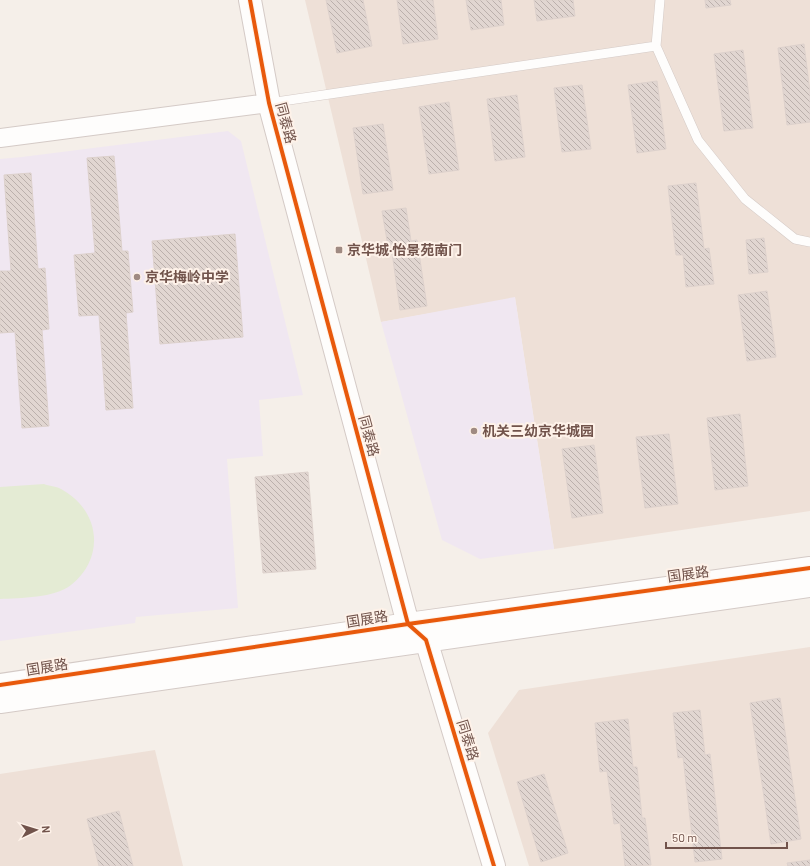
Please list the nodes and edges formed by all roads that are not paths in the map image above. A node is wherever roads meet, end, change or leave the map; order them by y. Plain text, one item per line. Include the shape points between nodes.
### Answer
1 (250, 0) edge
2 (660, 0) edge
3 (656, 46) junction
4 (270, 103) junction
5 (0, 138) edge
6 (810, 242) edge
7 (810, 568) edge
8 (810, 586) edge
9 (408, 624) junction
10 (426, 640) junction
11 (0, 685) edge
12 (0, 702) edge
13 (494, 866) edge

1 - 4 street, 同泰路
2 - 3 lane
3 - 4 lane
3 - 6 lane via 698,140 745,199 796,239
4 - 5 street
4 - 9 street, 同泰路
7 - 9 street, 国展路
8 - 10 street, 国展路
9 - 10 street
9 - 11 street, 国展路
10 - 12 street, 国展路
10 - 13 street, 同泰路

